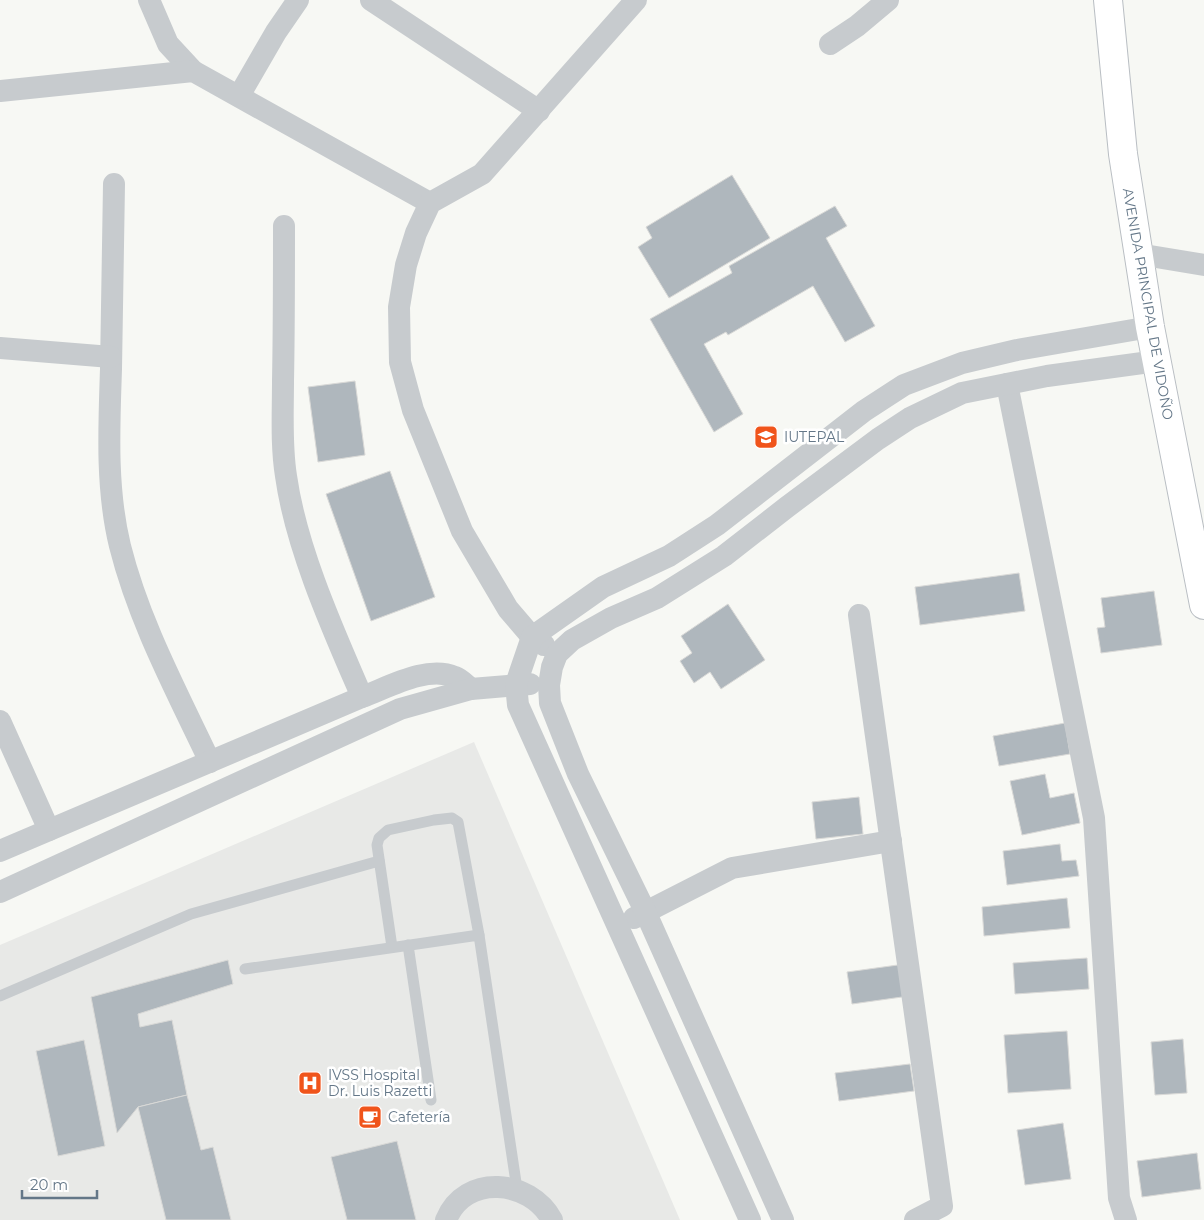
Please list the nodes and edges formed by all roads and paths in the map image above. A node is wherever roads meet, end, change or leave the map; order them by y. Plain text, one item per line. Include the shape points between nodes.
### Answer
1 (149, 0) edge
2 (298, 0) edge
3 (371, 0) edge
4 (636, 0) edge
5 (888, 0) edge
6 (1108, 0) edge
7 (830, 44) dead end
8 (193, 71) junction
9 (0, 90) edge
10 (239, 96) junction
11 (539, 111) junction
12 (114, 184) dead end
13 (430, 203) junction
14 (284, 226) dead end
15 (1138, 254) junction
16 (1204, 265) edge
17 (1150, 327) junction
18 (0, 348) edge
19 (111, 357) junction
20 (1157, 360) junction
21 (1007, 384) junction
22 (1204, 605) edge
23 (859, 615) dead end
24 (532, 637) junction
25 (558, 654) junction
26 (516, 684) junction
27 (549, 685) junction
28 (470, 689) junction
29 (362, 697) junction
30 (0, 721) edge
31 (210, 762) junction
32 (49, 830) junction
33 (891, 841) junction
34 (0, 851) edge
35 (379, 860) junction
36 (0, 892) edge
37 (645, 911) junction
38 (619, 929) junction
39 (479, 935) junction
40 (408, 945) junction
41 (392, 947) junction
42 (245, 969) dead end
43 (0, 996) edge
44 (432, 1100) dead end
45 (517, 1189) junction
46 (446, 1220) edge
47 (552, 1220) edge
48 (750, 1220) edge
49 (783, 1220) edge
50 (915, 1220) edge
51 (1126, 1220) edge

1 - 8 street via 168,44
2 - 10 street
3 - 11 street
4 - 11 street
5 - 7 street
6 - 15 main road, AVENIDA PRINCIPAL DE VIDOÑO via 1123,154
8 - 9 street
8 - 10 street
10 - 13 street
11 - 13 street via 482,174
12 - 19 street
13 - 24 street via 406,265 399,308 400,362 413,410 462,531 508,609
14 - 29 street via 283,434 286,475 301,539
15 - 16 street
15 - 17 main road, AVENIDA PRINCIPAL DE VIDOÑO
17 - 20 main road, AVENIDA PRINCIPAL DE VIDOÑO
17 - 24 street via 1017,350 962,363 904,385 864,411 717,525 669,556 603,587
18 - 19 street
19 - 31 street via 110,489 120,546 159,654
20 - 21 street
20 - 22 main road, AVENIDA PRINCIPAL DE VIDOÑO
21 - 25 street via 962,393 910,418 724,556 657,598 572,640
21 - 51 street via 1094,818 1119,1198
23 - 33 street
24 - 25 street
24 - 26 street
25 - 27 street
26 - 27 street
26 - 28 street
26 - 38 street via 518,705
27 - 37 street via 550,703 578,774
28 - 29 street via 448,674 427,674
28 - 36 street via 400,709
29 - 31 street
30 - 32 street
31 - 32 street
32 - 34 street
33 - 37 street via 732,868
33 - 50 street via 942,1206
35 - 39 lane via 379,838 388,830 434,820 452,818 458,822
35 - 41 lane
35 - 43 lane via 191,914
37 - 38 street
37 - 49 street
38 - 48 street
39 - 40 lane
39 - 45 lane
40 - 41 lane
40 - 44 lane
41 - 42 lane
45 - 46 street via 499,1186 480,1189 462,1199
45 - 47 street via 534,1198

